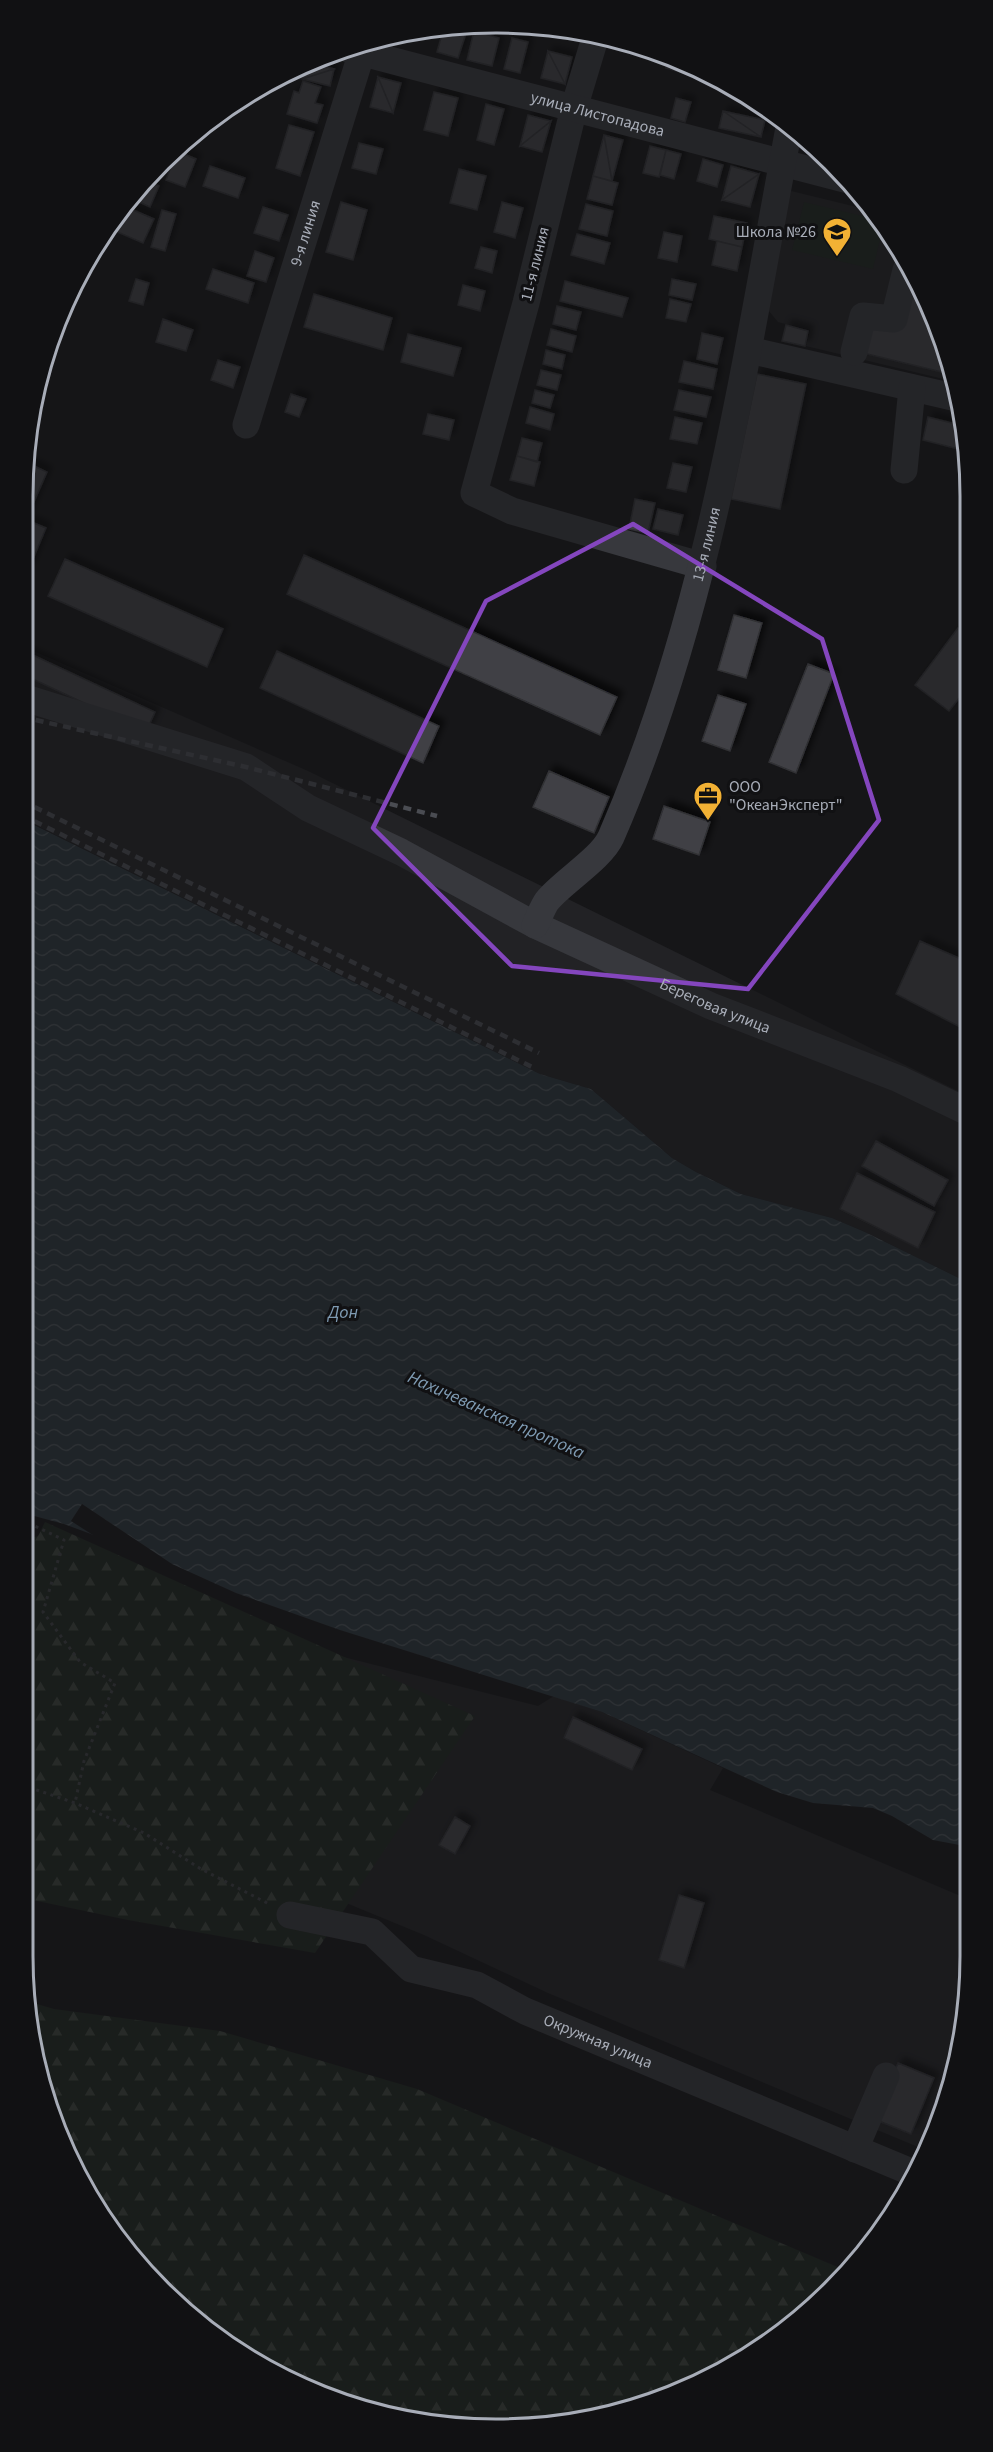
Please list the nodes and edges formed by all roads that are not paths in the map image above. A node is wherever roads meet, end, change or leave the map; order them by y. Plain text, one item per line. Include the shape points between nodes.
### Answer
1 (593, 44) edge
2 (370, 51) edge
3 (356, 56) edge
4 (574, 108) junction
5 (787, 136) edge
6 (782, 163) junction
7 (830, 175) edge
8 (904, 277) edge
9 (748, 350) junction
10 (854, 352) dead end
11 (912, 388) junction
12 (949, 396) edge
13 (246, 425) dead end
14 (904, 470) dead end
15 (703, 566) junction
16 (33, 700) edge
17 (535, 925) junction
18 (960, 1108) edge
19 (290, 1915) road end
20 (886, 2076) dead end
21 (855, 2149) junction
22 (907, 2170) edge

1 - 4 street, 11-я линия
2 - 4 street, улица Листопадова
3 - 13 street, 9-я линия
4 - 6 street, улица Листопадова
4 - 15 street, 11-я линия via 474,493 512,511
5 - 6 street, 13-я линия
6 - 7 street, улица Листопадова
6 - 9 street, 13-я линия
8 - 10 street via 894,320 863,316
9 - 11 street
9 - 15 street, 13-я линия
11 - 12 street
11 - 14 street
15 - 17 street, 13-я линия via 651,739 609,840 547,901
16 - 17 street, Береговая улица via 246,767 308,808 401,852
17 - 18 street, Береговая улица via 711,1006 899,1079
19 - 21 street, Окружная улица via 372,1932 411,1969 477,1985 525,2011
20 - 21 street
21 - 22 street, Окружная улица

